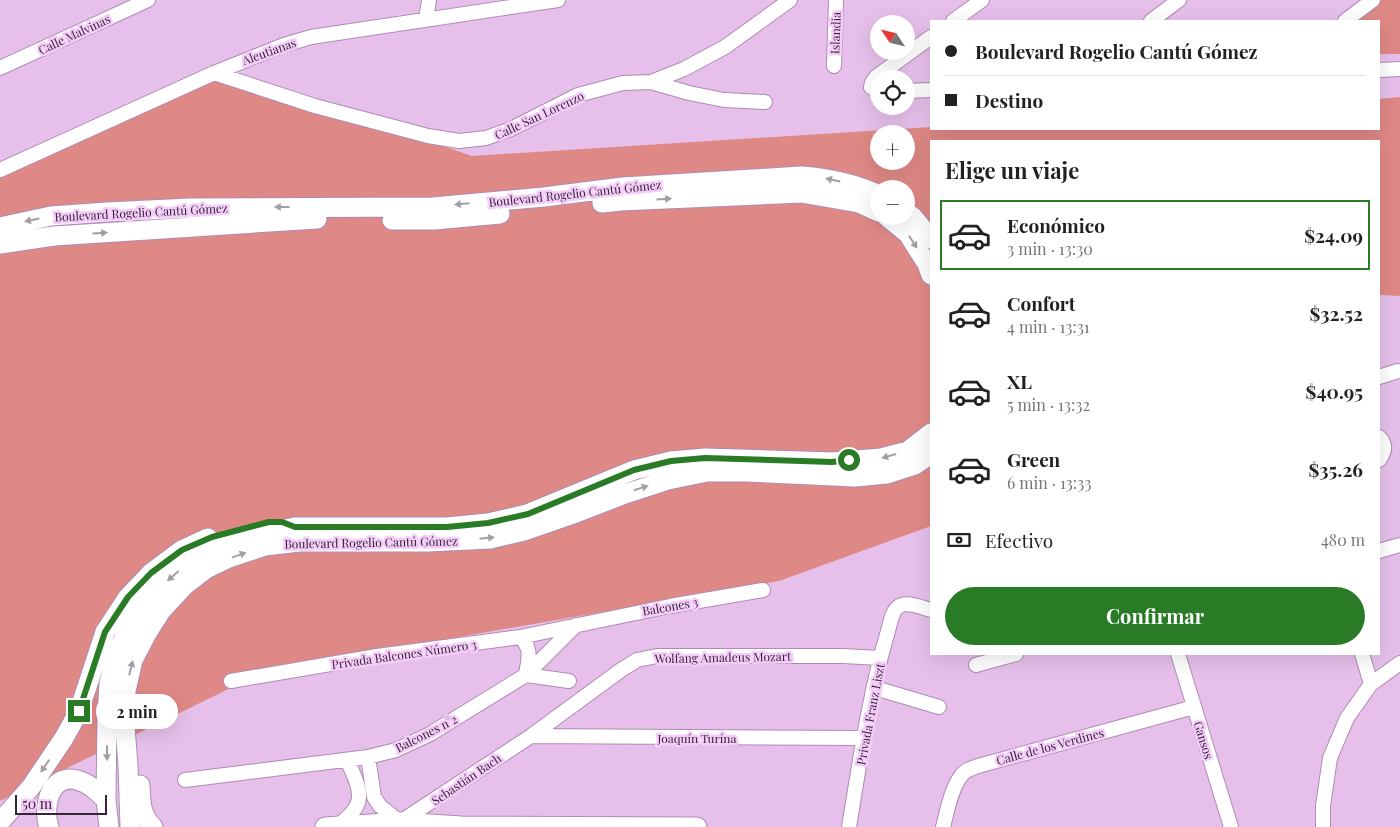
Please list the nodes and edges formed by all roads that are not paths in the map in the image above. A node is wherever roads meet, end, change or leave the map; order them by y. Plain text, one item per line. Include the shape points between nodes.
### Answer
1 (148, 0) edge
2 (430, 0) edge
3 (558, 0) edge
4 (790, 0) edge
5 (836, 0) edge
6 (982, 0) edge
7 (1179, 0) edge
8 (1373, 0) edge
9 (426, 19) junction
10 (954, 20) edge
11 (1152, 20) edge
12 (1346, 20) edge
13 (930, 38) edge
14 (834, 66) dead end
15 (0, 68) edge
16 (1400, 69) edge
17 (887, 70) edge
18 (1380, 70) edge
19 (214, 73) junction
20 (651, 82) junction
21 (930, 90) edge
22 (915, 91) edge
23 (765, 102) dead end
24 (0, 170) edge
25 (870, 190) edge
26 (870, 208) edge
27 (915, 219) edge
28 (897, 225) edge
29 (0, 227) edge
30 (930, 238) edge
31 (0, 244) edge
32 (930, 272) edge
33 (1398, 371) dead end
34 (1380, 377) edge
35 (930, 434) edge
36 (1380, 438) edge
37 (930, 455) edge
38 (1380, 459) edge
39 (295, 527) junction
40 (1400, 545) edge
41 (1380, 550) edge
42 (763, 590) dead end
43 (930, 610) edge
44 (576, 624) junction
45 (520, 637) junction
46 (1008, 655) edge
47 (1178, 655) edge
48 (1362, 655) edge
49 (880, 658) junction
50 (1400, 662) edge
51 (976, 666) dead end
52 (526, 675) junction
53 (569, 681) dead end
54 (231, 682) dead end
55 (1371, 684) junction
56 (875, 688) junction
57 (126, 691) junction
58 (938, 707) dead end
59 (1194, 707) junction
60 (531, 736) junction
61 (864, 738) junction
62 (368, 757) junction
63 (348, 760) junction
64 (185, 780) dead end
65 (367, 798) junction
66 (106, 800) junction
67 (9, 821) edge
68 (400, 822) junction
69 (129, 824) edge
70 (109, 826) edge
71 (461, 826) edge
72 (50, 827) edge
73 (153, 827) edge
74 (324, 827) edge
75 (335, 827) edge
76 (523, 827) edge
77 (697, 827) edge
78 (849, 827) edge
79 (943, 827) edge
80 (1231, 827) edge
81 (1323, 827) edge

1 - 15 street, Calle Malvinas
2 - 9 street
3 - 9 street, Aleutianas
4 - 20 street, Calle San Lorenzo via 725,47
5 - 14 street, Islandia
6 - 10 street
7 - 11 street
8 - 12 street
9 - 19 street, Aleutianas via 311,37 284,44
13 - 17 street
16 - 18 street
19 - 20 street, Calle San Lorenzo via 315,106 459,141 486,138 512,129 578,95 623,83
19 - 24 street, Aleutianas
20 - 23 street via 724,100
21 - 22 street
25 -> 29 main road, Boulevard Rogelio Cantú Gómez via 828,178 801,176 623,187 433,207 190,208 107,212 51,216
31 -> 26 main road, Boulevard Rogelio Cantú Gómez via 54,236 317,219 434,220 620,201 801,193 859,203
27 - 30 main road
28 -> 32 main road via 908,234
33 - 34 street
35 -> 39 main road, Boulevard Rogelio Cantú Gómez via 908,451 882,458 832,462 705,458 671,461 634,470 528,514 488,523 447,527
36 - 38 street via 1385,448
57 -> 37 main road, Boulevard Rogelio Cantú Gómez via 133,660 161,611 184,586 206,570 253,549 299,542 428,542 490,538 524,531 668,480 707,472 855,477 886,474 915,465
39 -> 66 main road, Boulevard Rogelio Cantú Gómez via 224,543 199,555 149,598 117,652 109,683
39 -> 67 main road via 269,522 212,537 182,550 151,573 128,597 105,632 79,711
40 - 41 street
42 - 44 street, Balcones 3
43 - 49 street, Privada Franz Liszt via 908,604 896,608
44 - 45 street, Privada Balcones Número 3
44 - 52 street, Balcones n°2
45 - 52 street via 529,651
45 - 54 street, Privada Balcones Número 3 via 377,656
46 - 51 street
47 - 59 street, Gansos
48 - 55 street
49 - 56 street, Privada Franz Liszt
49 - 60 street, Wolfang Amadeus Mozart via 657,656 637,660
50 - 55 street
52 - 53 street
52 - 62 street, Balcones n°2 via 430,734 396,750
55 - 81 street via 1347,718 1330,758
56 - 58 street
56 - 61 street, Privada Franz Liszt
57 - 69 main road, Boulevard Rogelio Cantú Gómez
57 - 73 main road via 136,730 142,810
59 - 79 street, Calle de los Verdines via 967,770 954,789
59 - 80 street, Gansos
60 - 61 street, Joaquín Turína
60 - 68 street, Sebastián Bach
61 - 78 street, Privada Franz Liszt
62 - 63 street, Balcones n°2
62 - 65 street
63 - 64 street, Balcones n°2
63 - 65 street
65 - 68 street
65 - 75 street
66 - 70 main road, Boulevard Rogelio Cantú Gómez
66 - 72 main road via 76,779 58,783 47,801
68 - 71 main road
68 - 75 main road
71 - 76 main road
74 - 75 main road
76 - 77 main road

